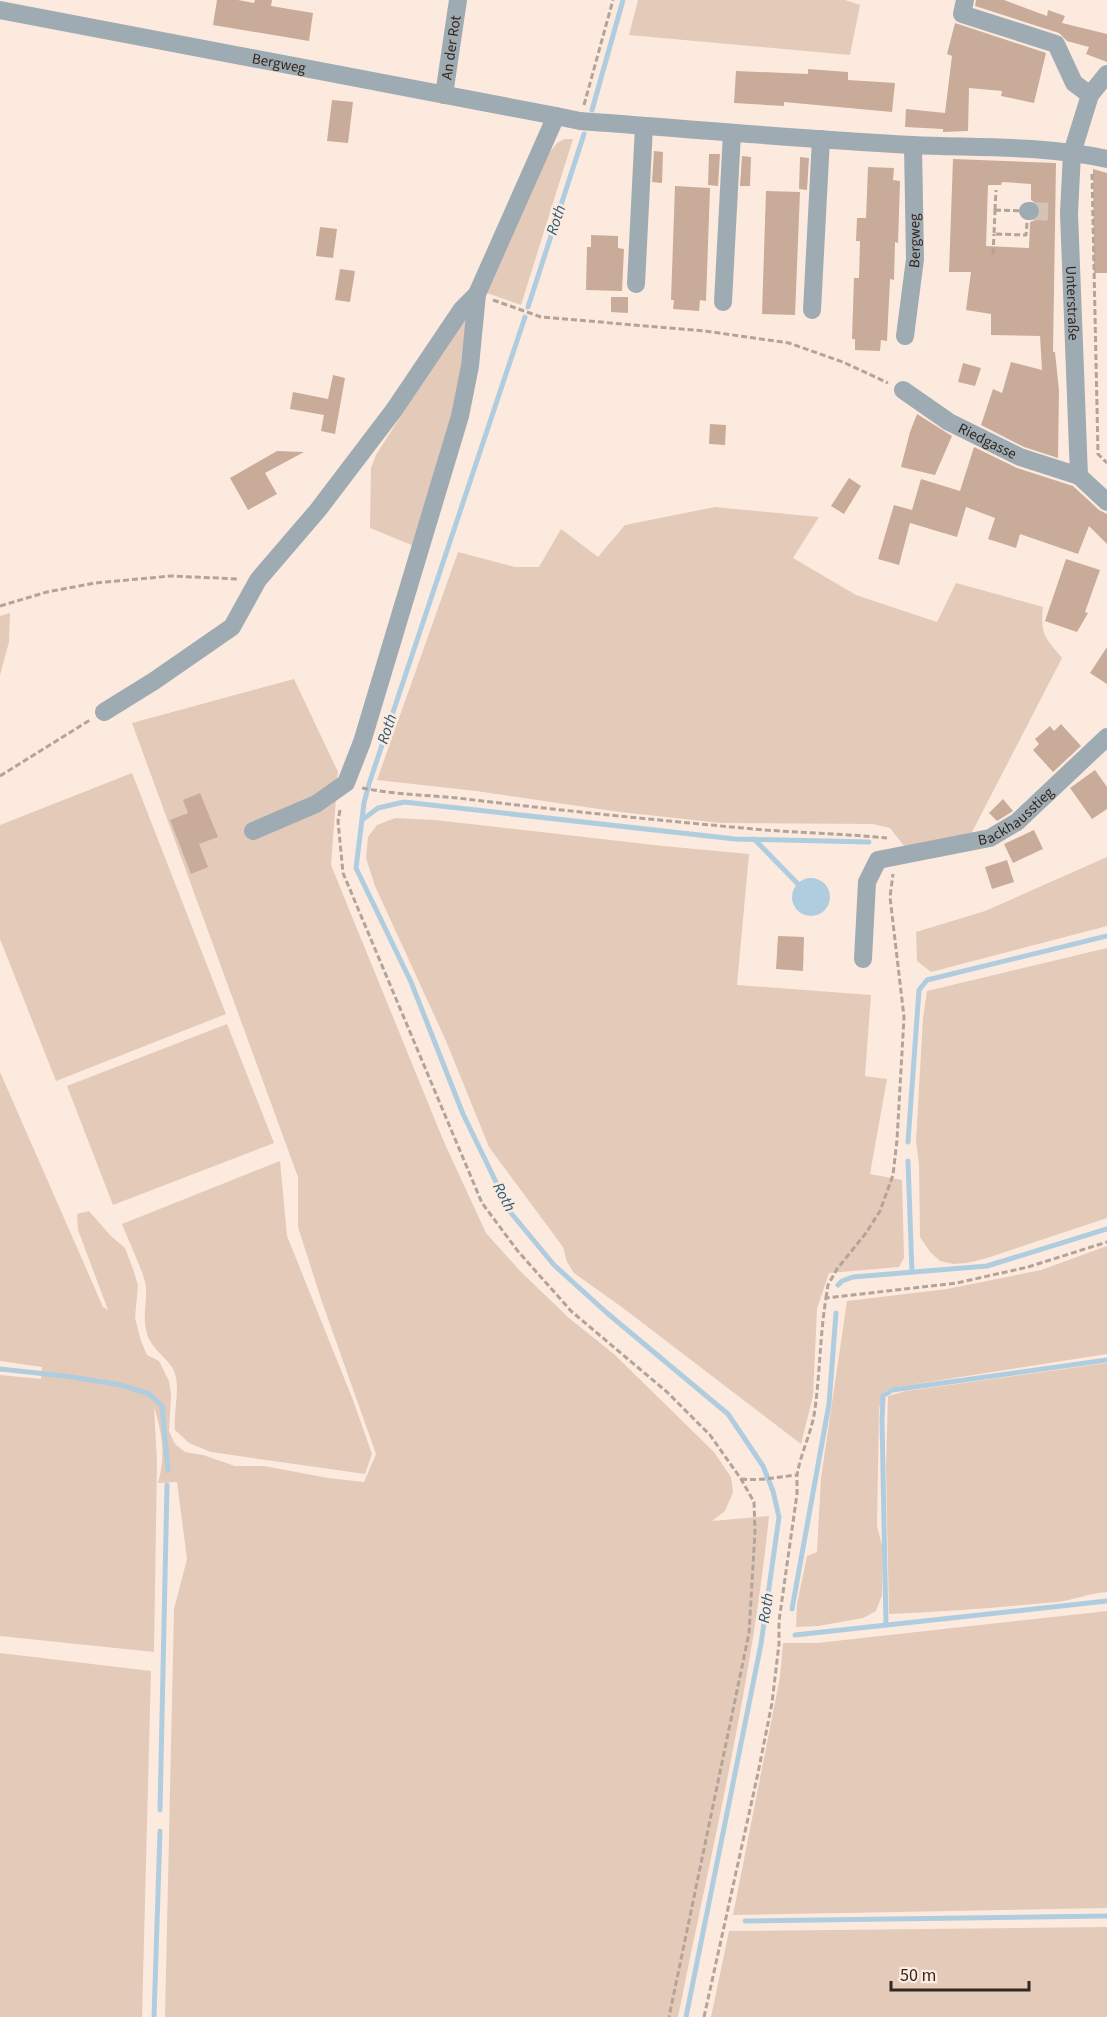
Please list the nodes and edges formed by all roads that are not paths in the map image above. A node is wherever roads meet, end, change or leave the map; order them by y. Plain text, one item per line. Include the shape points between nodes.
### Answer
1 (458, 0) edge
2 (964, 0) edge
3 (0, 10) edge
4 (1107, 74) edge
5 (1090, 95) junction
6 (444, 96) junction
7 (556, 116) junction
8 (644, 126) junction
9 (732, 133) junction
10 (821, 139) junction
11 (913, 145) junction
12 (1072, 153) junction
13 (1099, 157) edge
14 (636, 284) dead end
15 (477, 294) junction
16 (723, 302) dead end
17 (812, 310) dead end
18 (905, 336) dead end
19 (903, 390) road end
20 (1079, 476) junction
21 (1107, 502) edge
22 (104, 712) road end
23 (1107, 736) edge
24 (253, 831) dead end
25 (863, 959) dead end

1 - 6 street, An der Rot
2 - 5 street via 962,14 1056,44 1074,83
3 - 6 street, Bergweg
4 - 5 street, Unterstraße
5 - 12 street, Unterstraße
6 - 7 street, Bergweg
7 - 8 street, Bergweg
7 - 15 street
8 - 9 street
8 - 14 street
9 - 10 street
9 - 16 street
10 - 11 street
10 - 17 street
11 - 12 street
11 - 18 street, Bergweg via 915,259
12 - 13 street
12 - 20 street, Unterstraße via 1069,213
15 - 22 street via 462,309 394,410 318,510 258,580 232,627
15 - 24 street via 470,366 460,416 362,742 353,785
19 - 20 street, Riedgasse via 949,422 1020,457
20 - 21 street
23 - 25 street, Backhausstieg via 1017,822 990,838 878,860 867,882

